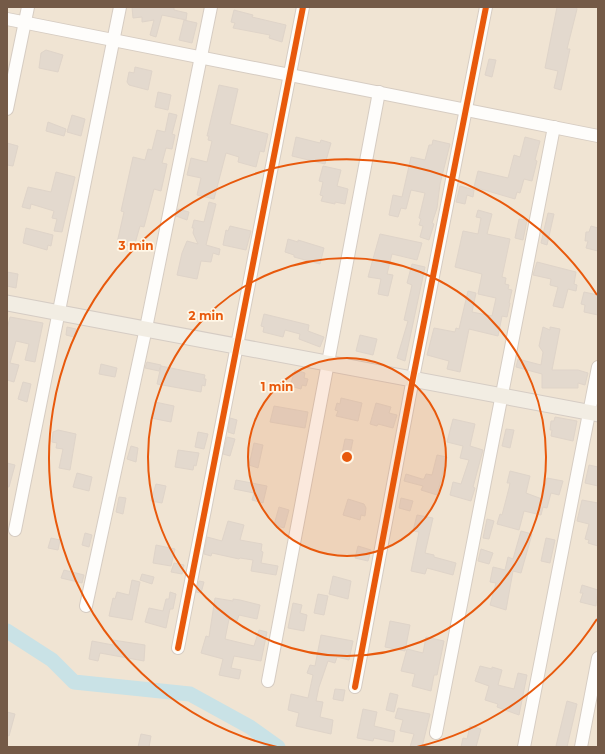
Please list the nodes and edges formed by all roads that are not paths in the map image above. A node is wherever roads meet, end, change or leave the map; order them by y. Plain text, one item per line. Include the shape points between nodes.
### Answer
1 (28, 7) edge
2 (120, 7) edge
3 (211, 7) edge
4 (303, 7) edge
5 (486, 7) edge
6 (7, 19) edge
7 (25, 22) junction
8 (114, 40) junction
9 (201, 57) junction
10 (290, 75) junction
11 (378, 92) junction
12 (7, 109) edge
13 (466, 110) junction
14 (554, 127) junction
15 (598, 136) edge
16 (7, 303) edge
17 (60, 312) junction
18 (146, 328) junction
19 (237, 345) junction
20 (328, 362) junction
21 (598, 367) edge
22 (413, 378) junction
23 (502, 395) junction
24 (594, 413) edge
25 (15, 530) dead end
26 (86, 606) dead end
27 (178, 648) dead end
28 (598, 658) edge
29 (268, 682) dead end
30 (355, 687) dead end
31 (436, 733) dead end
32 (524, 747) edge
33 (581, 747) edge

1 - 7 street
2 - 8 street
3 - 9 street
4 - 10 street
5 - 13 street
6 - 7 street
7 - 8 street
7 - 12 street
8 - 9 street
8 - 17 street
9 - 10 street
9 - 18 street
10 - 11 street
10 - 19 street
11 - 13 street
11 - 20 street
13 - 14 street
13 - 22 street
14 - 15 street
14 - 23 street
16 - 17 main road
17 - 18 main road
17 - 25 street
18 - 19 main road
18 - 26 street
19 - 20 main road
19 - 27 street
20 - 22 main road
20 - 29 street
21 - 24 street
22 - 23 main road
22 - 30 street
23 - 24 main road
23 - 31 street
24 - 32 street
28 - 33 street

